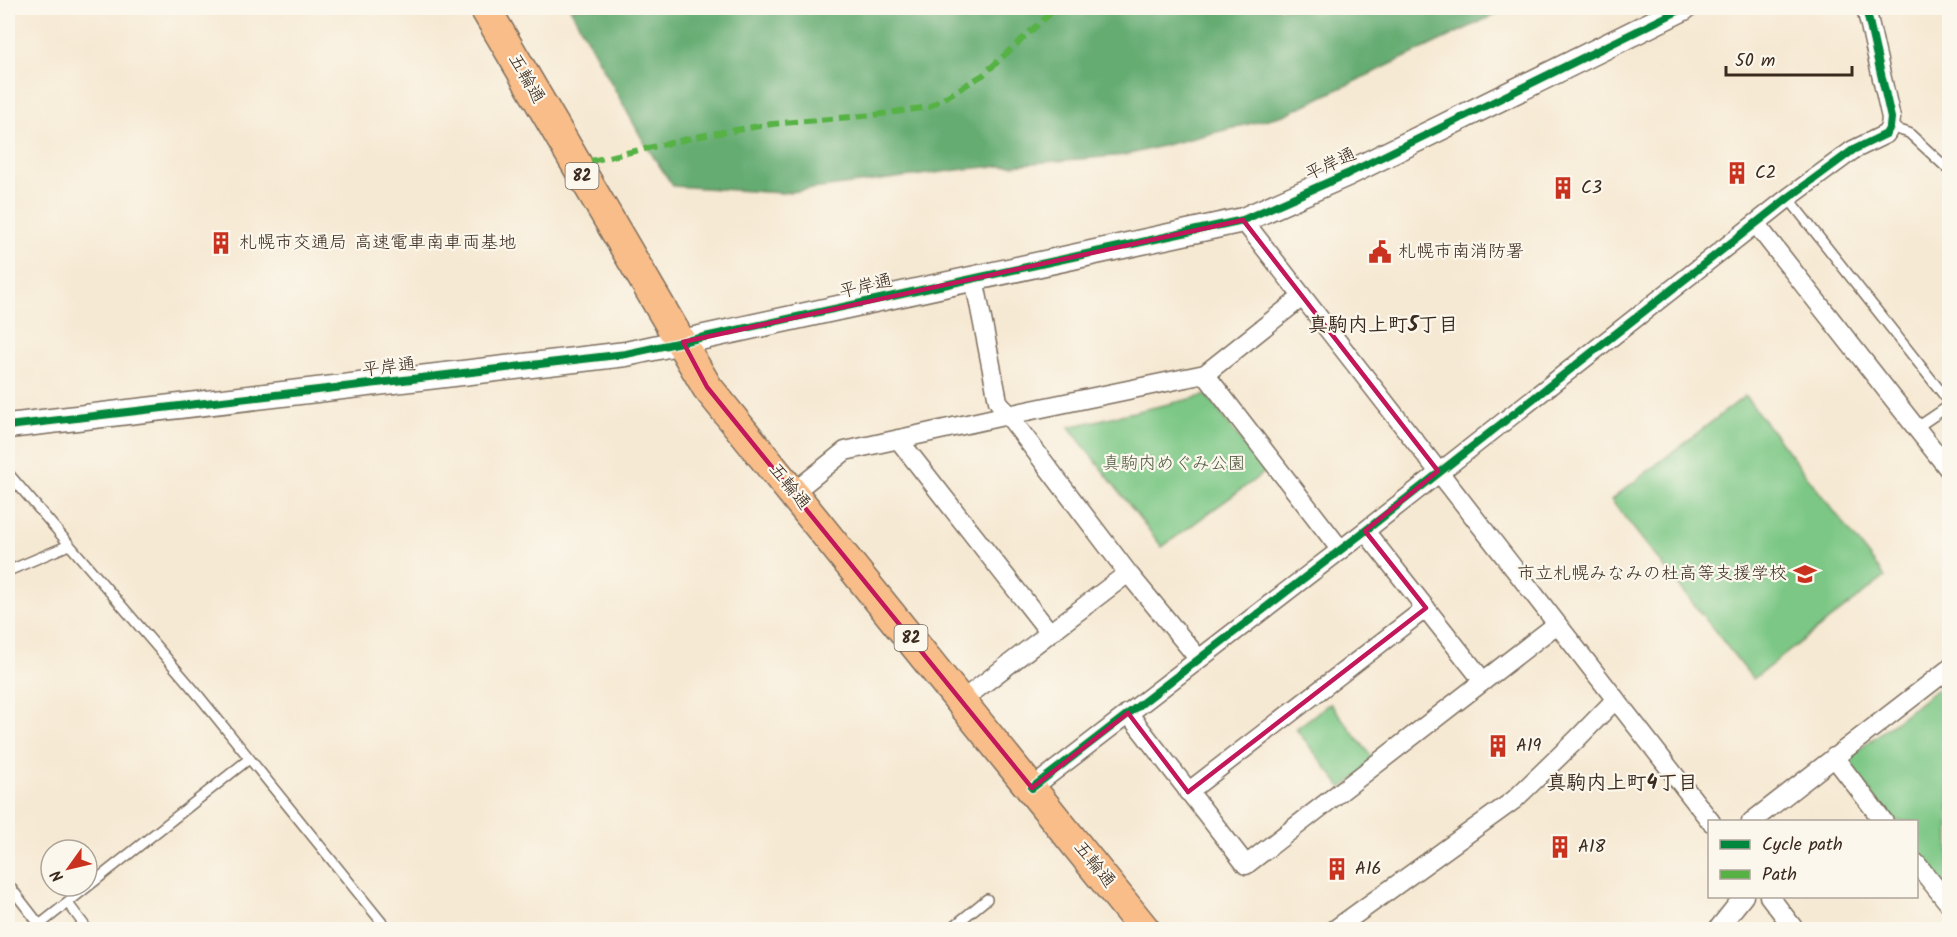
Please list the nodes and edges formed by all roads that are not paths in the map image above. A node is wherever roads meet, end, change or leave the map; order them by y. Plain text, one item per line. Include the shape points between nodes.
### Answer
1 (485, 8) edge
2 (1684, 8) edge
3 (1866, 8) edge
4 (1890, 127) junction
5 (1950, 171) edge
6 (1788, 198) junction
7 (1244, 220) junction
8 (1756, 224) junction
9 (974, 278) junction
10 (1302, 297) junction
11 (683, 342) junction
12 (1205, 374) junction
13 (1950, 404) edge
14 (1008, 415) junction
15 (8, 426) edge
16 (1916, 428) junction
17 (898, 439) junction
18 (1438, 471) junction
19 (1950, 471) edge
20 (8, 473) edge
21 (794, 492) junction
22 (1365, 531) junction
23 (69, 545) junction
24 (1340, 549) junction
25 (8, 571) edge
26 (1128, 573) junction
27 (1426, 608) junction
28 (1557, 624) junction
29 (1050, 633) junction
30 (1198, 658) junction
31 (1950, 668) edge
32 (1483, 681) junction
33 (1615, 700) junction
34 (962, 701) junction
35 (1128, 713) junction
36 (1834, 757) junction
37 (249, 759) junction
38 (1032, 788) junction
39 (1188, 792) junction
40 (1709, 820) edge
41 (1754, 820) edge
42 (1882, 820) edge
43 (1918, 864) edge
44 (8, 884) edge
45 (1743, 898) edge
46 (1770, 898) edge
47 (987, 899) dead end
48 (67, 902) junction
49 (1950, 905) edge
50 (36, 927) edge
51 (88, 930) edge
52 (388, 930) edge
53 (949, 930) edge
54 (1145, 930) edge
55 (1334, 930) edge
56 (1718, 930) edge
57 (1795, 930) edge

1 - 11 main road, 五輪通 / 82
2 - 7 street, 平岸通 via 1347,174
3 - 4 street
4 - 5 lane via 1909,133
4 - 6 street via 1886,134 1853,150
6 - 8 street
6 - 13 lane
7 - 9 street, 平岸通
7 - 10 street
8 - 16 street
8 - 18 street
9 - 11 street, 平岸通
9 - 14 street via 998,401
10 - 12 street
10 - 18 street
11 - 15 street, 平岸通 via 626,354
11 - 21 main road, 五輪通 / 82 via 707,387
12 - 14 street
12 - 24 street
13 - 16 lane
14 - 17 street
14 - 26 street
16 - 19 street
17 - 21 street via 845,451
17 - 29 street
18 - 22 street
18 - 28 street
20 - 23 lane
21 - 34 main road, 五輪通 / 82
22 - 24 street
22 - 27 street
23 - 25 lane
23 - 37 lane via 200,696
24 - 30 street
26 - 29 street
26 - 30 street
27 - 32 street
27 - 39 street
28 - 32 street
28 - 33 street
29 - 34 street
30 - 35 street
31 - 36 street
32 - 39 street via 1246,866
33 - 40 street
33 - 55 street via 1514,800
34 - 38 main road, 五輪通 / 82
35 - 38 street
35 - 39 street
36 - 41 street
36 - 42 street
37 - 48 lane
37 - 52 lane
38 - 54 main road, 五輪通 / 82
43 - 49 street
44 - 50 lane
45 - 56 street
46 - 57 street
47 - 53 lane
48 - 50 lane
48 - 51 lane

